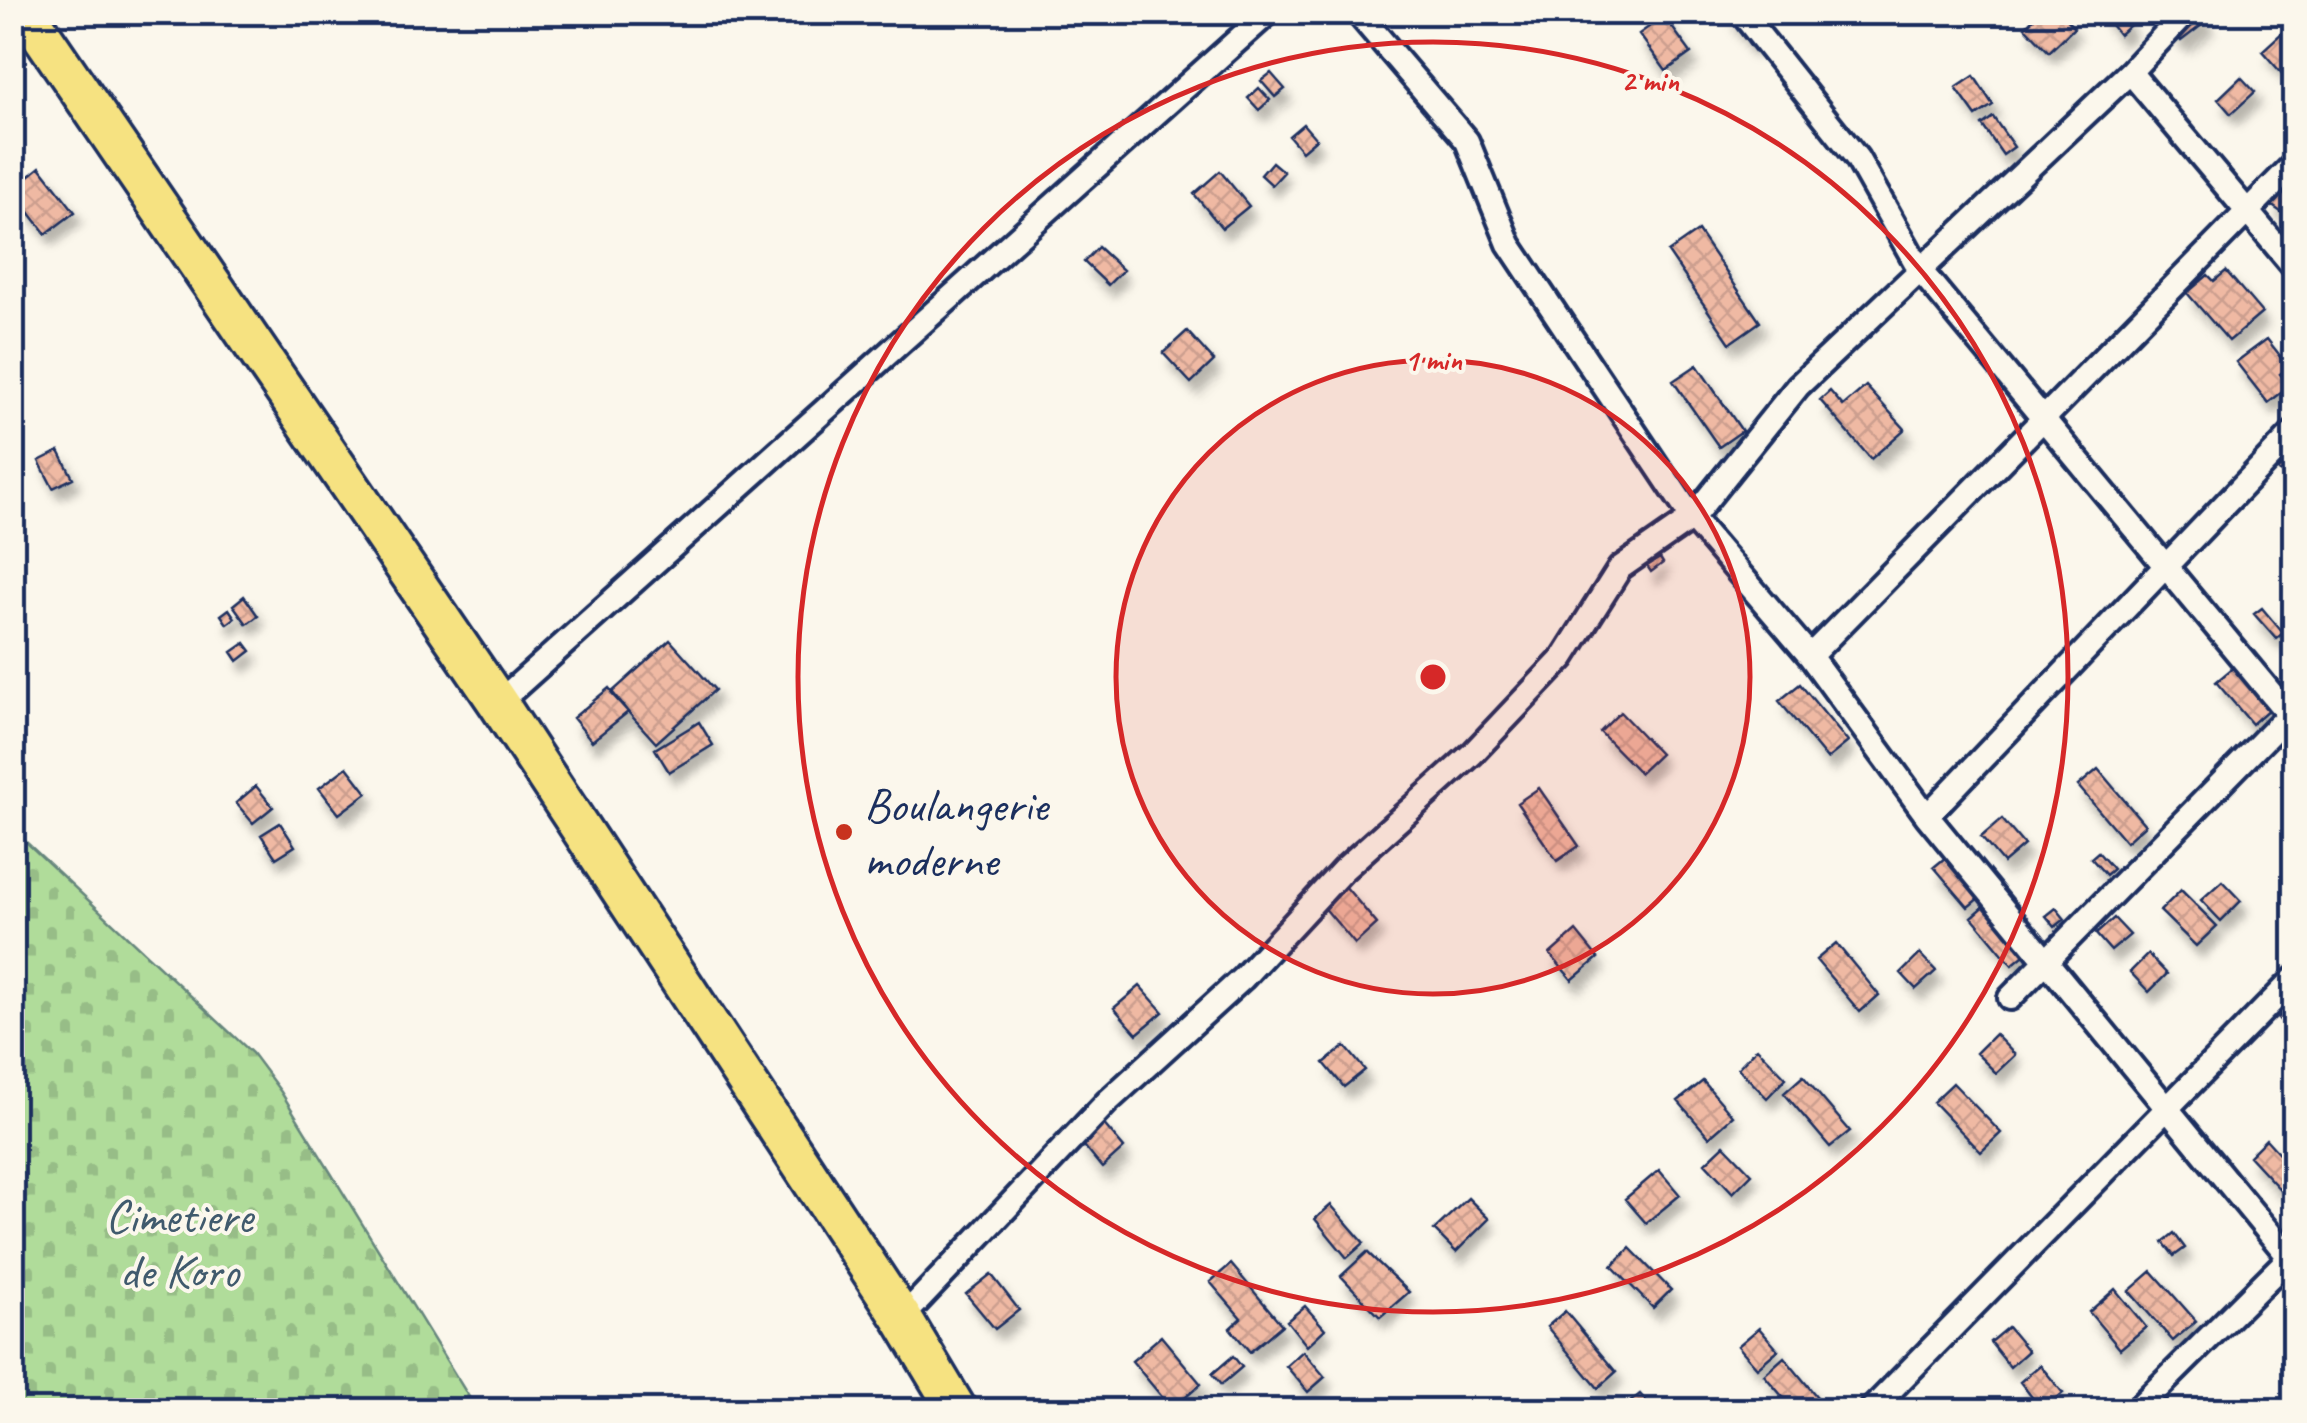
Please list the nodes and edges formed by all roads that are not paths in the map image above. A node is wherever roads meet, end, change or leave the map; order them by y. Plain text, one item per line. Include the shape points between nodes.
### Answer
1 (26, 12) edge
2 (1268, 12) edge
3 (1357, 12) edge
4 (1741, 12) edge
5 (2186, 12) edge
6 (2130, 72) junction
7 (2294, 164) edge
8 (2248, 211) junction
9 (2294, 267) edge
10 (1920, 270) junction
11 (2044, 418) junction
12 (2294, 432) edge
13 (1692, 518) junction
14 (2166, 566) junction
15 (1810, 656) junction
16 (498, 703) junction
17 (2293, 715) edge
18 (1927, 816) junction
19 (2046, 960) junction
20 (2294, 979) edge
21 (2010, 998) dead end
22 (2168, 1104) junction
23 (2293, 1258) edge
24 (902, 1318) junction
25 (958, 1410) edge
26 (1871, 1410) edge
27 (2136, 1410) edge

1 - 16 main road
2 - 16 street
3 - 13 street via 1468,141 1509,244
4 - 10 street via 1857,158
5 - 6 street
6 - 8 street
6 - 10 street
7 - 8 street
8 - 9 street
8 - 11 street
10 - 11 street
10 - 13 street via 1798,386
11 - 14 street
11 - 15 street
12 - 14 street
13 - 15 street
13 - 24 street via 1620,568 1563,658 1473,753 1343,870 1243,978 1107,1102
14 - 17 street
14 - 18 street
15 - 18 street
16 - 24 main road
17 - 19 street
18 - 19 street
19 - 21 street
19 - 22 street
20 - 22 street
22 - 23 street
22 - 26 street
23 - 27 street
24 - 25 main road

